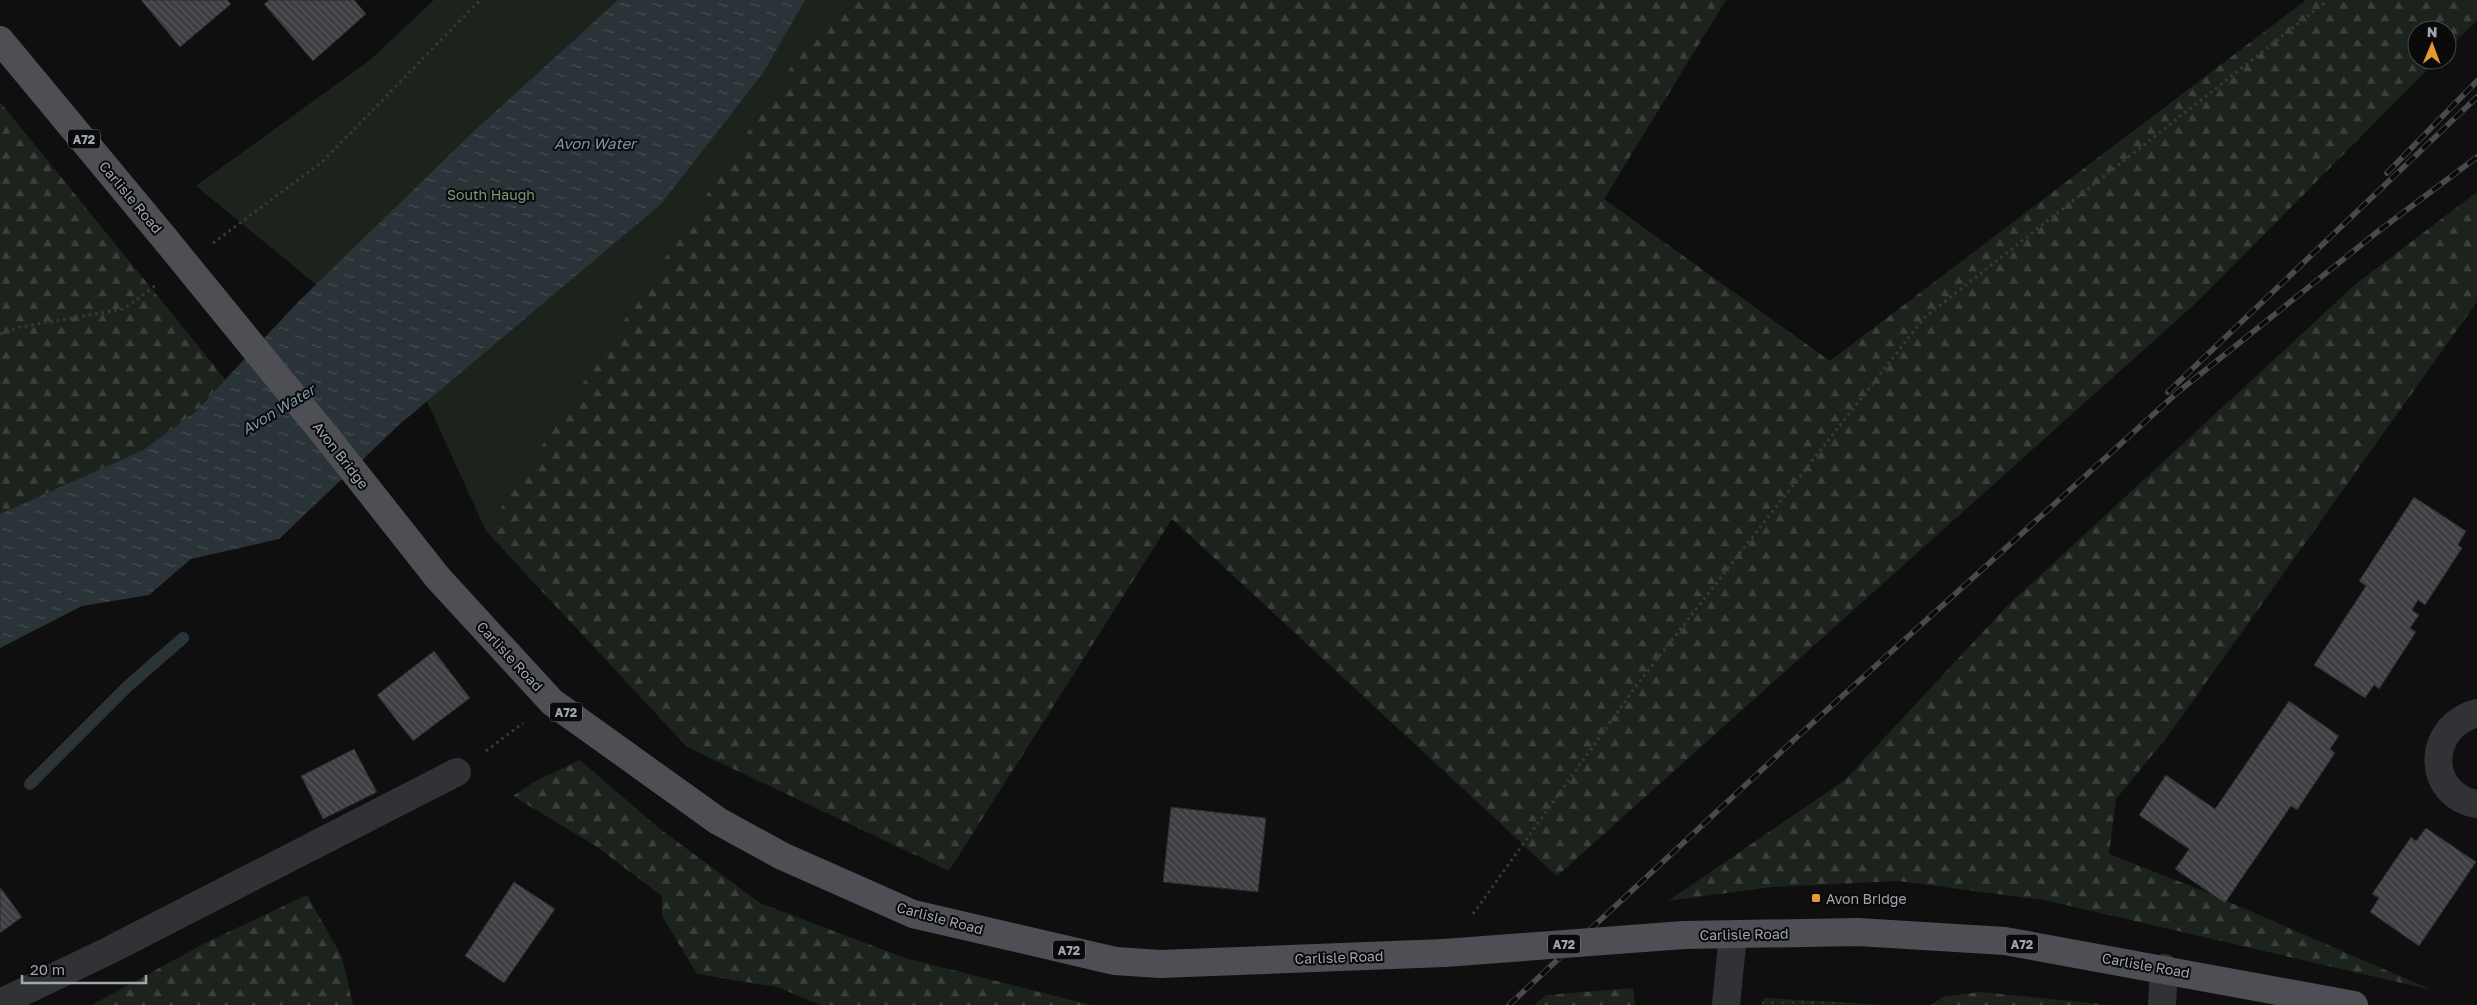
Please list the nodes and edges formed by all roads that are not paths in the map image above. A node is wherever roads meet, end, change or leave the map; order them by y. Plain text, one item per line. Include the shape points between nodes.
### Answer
1 (0, 40) edge
2 (166, 240) joint
3 (438, 578) joint
4 (2477, 712) edge
5 (457, 772) road end
6 (2477, 804) edge
7 (1733, 935) junction
8 (2164, 968) junction
9 (0, 1003) edge
10 (1726, 1005) edge
11 (2162, 1005) edge
12 (2354, 1005) edge

1 - 2 main road, Carlisle Road / A72
2 - 3 main road, Avon Bridge / A72, bridge
3 - 7 main road, Carlisle Road / A72, bridge via 552,702 718,821 782,856 913,914 1115,961 1160,964 1444,953 1684,935
4 - 6 street via 2465,716 2449,729 2439,747 2438,761 2448,787 2458,797
5 - 9 street
7 - 8 main road, Carlisle Road / A72 via 1858,932 2005,941
7 - 10 street
8 - 11 street
8 - 12 main road, Carlisle Road / A72

